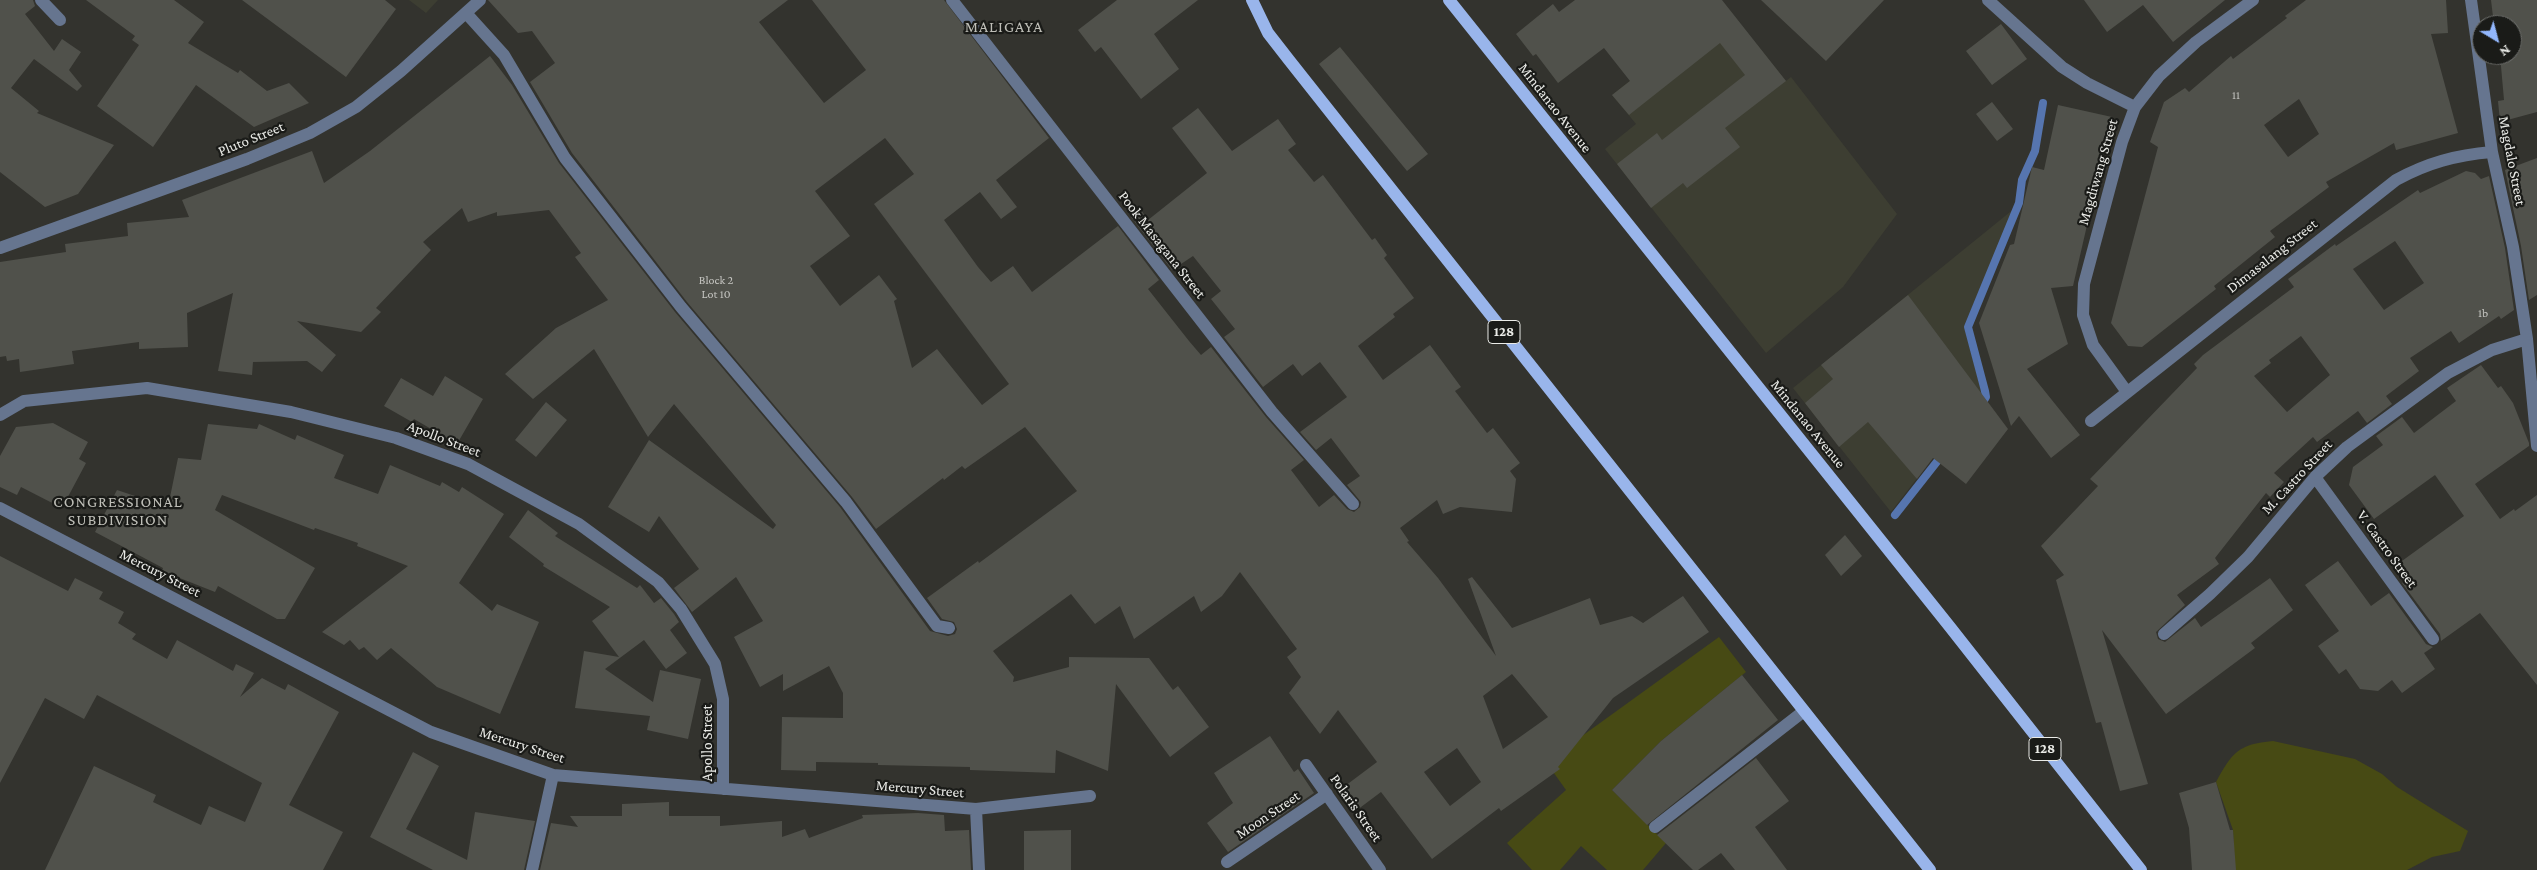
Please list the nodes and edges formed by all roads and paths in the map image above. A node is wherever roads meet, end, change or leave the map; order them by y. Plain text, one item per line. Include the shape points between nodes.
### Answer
1 (41, 0) edge
2 (480, 0) edge
3 (952, 0) edge
4 (1252, 0) edge
5 (1449, 0) edge
6 (1988, 0) edge
7 (2253, 0) edge
8 (2471, 0) edge
9 (466, 13) junction
10 (60, 20) dead end
11 (2135, 106) junction
12 (2492, 152) junction
13 (0, 248) edge
14 (2527, 339) junction
15 (2127, 392) junction
16 (0, 416) edge
17 (2091, 421) dead end
18 (2537, 446) edge
19 (2314, 477) junction
20 (1353, 504) dead end
21 (0, 508) edge
22 (949, 628) dead end
23 (2164, 634) dead end
24 (2433, 639) dead end
25 (1804, 710) junction
26 (1306, 765) dead end
27 (553, 775) junction
28 (723, 789) junction
29 (1327, 794) junction
30 (1090, 796) dead end
31 (976, 810) junction
32 (1655, 827) dead end
33 (1227, 862) dead end
34 (532, 870) edge
35 (979, 870) edge
36 (1380, 870) edge
37 (1930, 870) edge
38 (2141, 870) edge

1 - 10 street
2 - 9 street, Pluto Street
3 - 20 street, Pook Masagana Street via 1272,412
4 - 25 main road, 128 via 1268,32 1289,60
5 - 38 main road, Mindanao Avenue / 128
6 - 11 street via 2062,66 2087,83
7 - 11 street, Magdiwang Street via 2196,42 2159,76
8 - 12 street, Magdalo Street
9 - 13 street, Pluto Street via 356,107 310,133
9 - 22 street via 504,55 565,158 681,307 846,502 937,626
11 - 15 street, Magdiwang Street via 2122,142 2084,284 2083,315 2093,345
12 - 14 street, Magdalo Street via 2513,247
12 - 15 street, Dimasalang Street via 2445,158 2396,180
14 - 18 street, Magdalo Street
14 - 19 street, M. Castro Street via 2492,350 2448,373 2347,447
15 - 17 street, Dimasalang Street
16 - 28 street, Apollo Street via 24,401 147,388 291,412 396,438 468,464 579,524 658,582 681,609 715,664 723,699
19 - 23 street, M. Castro Street via 2248,557
19 - 24 street, V. Castro Street
21 - 27 street, Mercury Street via 431,732
25 - 32 street
25 - 37 main road, 128
26 - 29 street, Polaris Street
27 - 28 street, Mercury Street
27 - 34 street
28 - 31 street, Mercury Street
29 - 33 street, Moon Street
29 - 36 street, Polaris Street
30 - 31 street, Mercury Street
31 - 35 street

